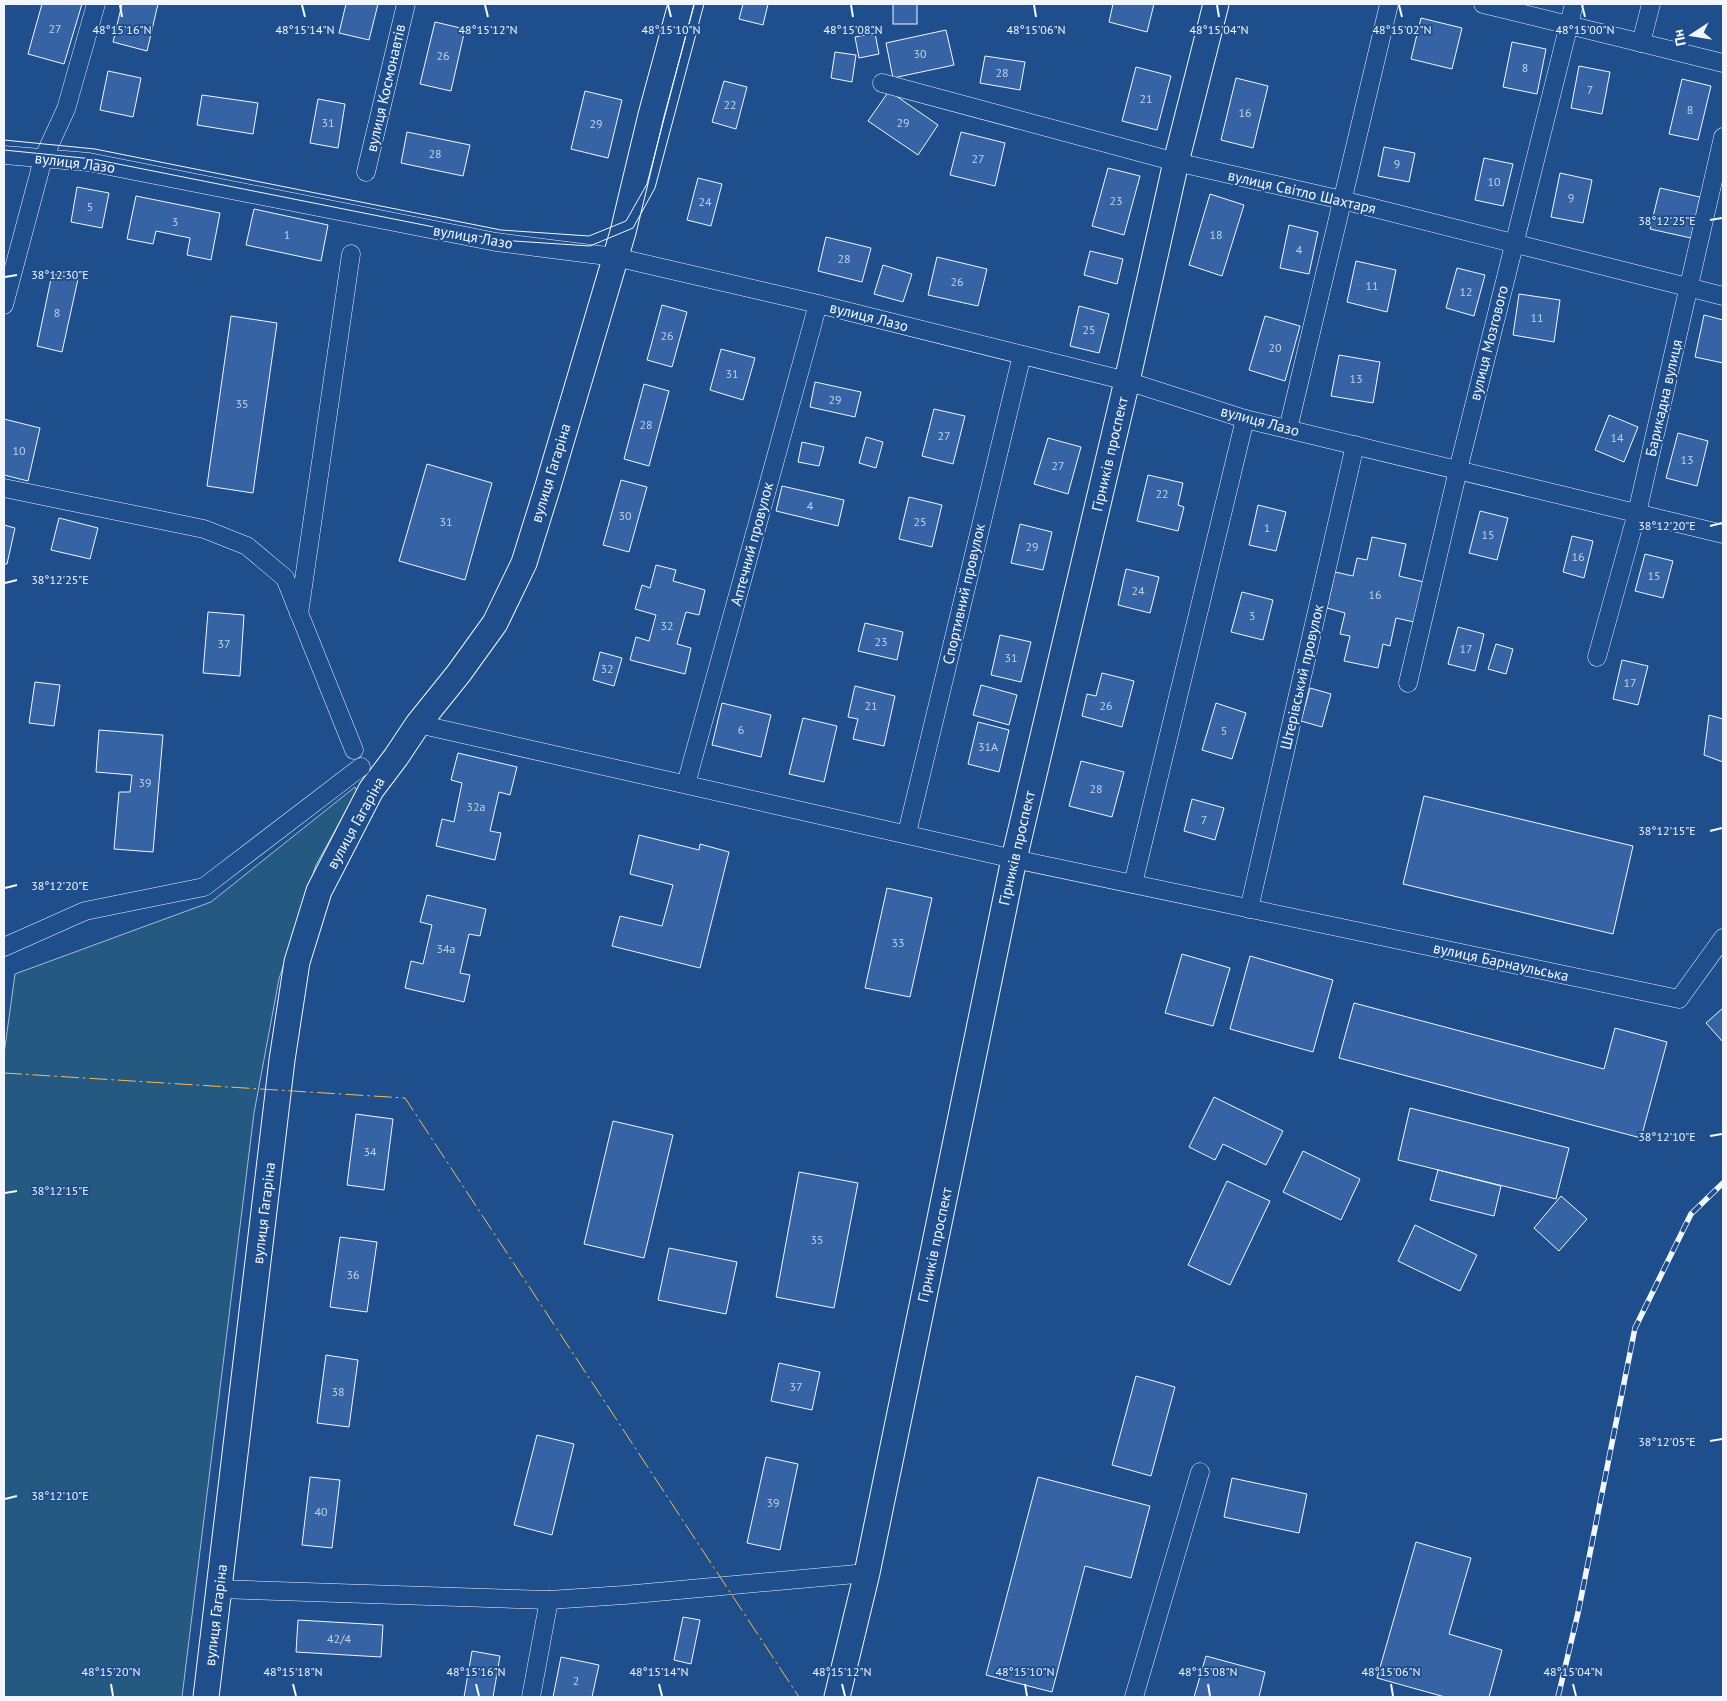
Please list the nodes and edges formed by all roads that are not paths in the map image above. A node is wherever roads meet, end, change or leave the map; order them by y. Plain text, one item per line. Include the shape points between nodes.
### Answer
1 (96, 4) edge
2 (406, 4) edge
3 (681, 4) edge
4 (1216, 4) edge
5 (1389, 4) edge
6 (1483, 4) edge
7 (1574, 4) edge
8 (1651, 4) edge
9 (1569, 25) junction
10 (1641, 42) junction
11 (1723, 63) edge
12 (882, 83) dead end
13 (1723, 137) edge
14 (4, 155) edge
15 (43, 160) junction
16 (1176, 162) junction
17 (366, 172) dead end
18 (1342, 200) junction
19 (1514, 244) junction
20 (351, 254) dead end
21 (615, 257) junction
22 (1689, 288) junction
23 (1723, 296) edge
24 (818, 304) junction
25 (4, 305) edge
26 (1022, 355) junction
27 (1127, 381) junction
28 (1245, 418) junction
29 (1288, 429) junction
30 (1355, 445) junction
31 (1458, 470) junction
32 (4, 488) edge
33 (1637, 513) junction
34 (1723, 534) edge
35 (299, 614) junction
36 (1596, 657) dead end
37 (1408, 683) dead end
38 (418, 724) junction
39 (354, 750) dead end
40 (361, 767) dead end
41 (686, 784) junction
42 (907, 833) junction
43 (1014, 859) junction
44 (1133, 884) junction
45 (1249, 909) junction
46 (1723, 938) edge
47 (4, 947) edge
48 (1200, 1472) dead end
49 (867, 1573) junction
50 (218, 1590) junction
51 (549, 1600) junction
52 (206, 1697) edge
53 (531, 1697) edge
54 (837, 1697) edge
55 (1134, 1697) edge

1 - 15 street via 66,109
2 - 17 street, вулиця Космонавтів
3 - 21 main road, вулиця Гагаріна
4 - 16 main road, Гірників проспект
5 - 18 street
6 - 9 street
7 - 9 street, вулиця Мозгового
8 - 10 street
9 - 10 street
9 - 19 street, вулиця Мозгового
10 - 11 street
12 - 16 street, вулиця Світло Шахтаря
13 - 22 street, Барикадна вулиця
14 - 15 street, вулиця Лазо
15 - 21 street, вулиця Лазо via 89,162 496,242
15 - 25 street
16 - 18 street, вулиця Світло Шахтаря
16 - 27 main road, Гірників проспект
18 - 19 street, вулиця Світло Шахтаря
18 - 29 street
19 - 22 street, вулиця Світло Шахтаря
19 - 31 street, вулиця Мозгового
20 - 35 street
21 - 24 street, вулиця Лазо
21 - 38 main road, вулиця Гагаріна via 524,563 495,623
22 - 23 street, вулиця Світло Шахтаря
22 - 33 street, Барикадна вулиця
24 - 26 street, вулиця Лазо
24 - 41 street, Аптечний провулок
26 - 27 street, вулиця Лазо
26 - 42 street, Спортивний провулок
27 - 28 street, вулиця Лазо
27 - 43 main road, Гірників проспект
28 - 29 street, вулиця Лазо
28 - 44 street
29 - 30 street, вулиця Лазо
30 - 31 street, вулиця Лазо
30 - 45 street, Штерівський провулок
31 - 33 street, вулиця Лазо
31 - 37 street, вулиця Мозгового
32 - 35 street via 204,529 247,546 285,578
33 - 34 street, вулиця Лазо
33 - 36 street, Барикадна вулиця
35 - 39 street
38 - 41 street
38 - 50 main road, вулиця Гагаріна via 370,790 319,891 297,962 282,1060
40 - 47 street via 204,888 86,911
41 - 42 street
42 - 43 street
43 - 44 street
43 - 49 main road, Гірників проспект
44 - 45 street
45 - 46 street, вулиця Барнаульська via 1679,999
48 - 55 street
49 - 51 street
49 - 54 main road, Гірників проспект
50 - 51 street
50 - 52 main road, вулиця Гагаріна
51 - 53 street

